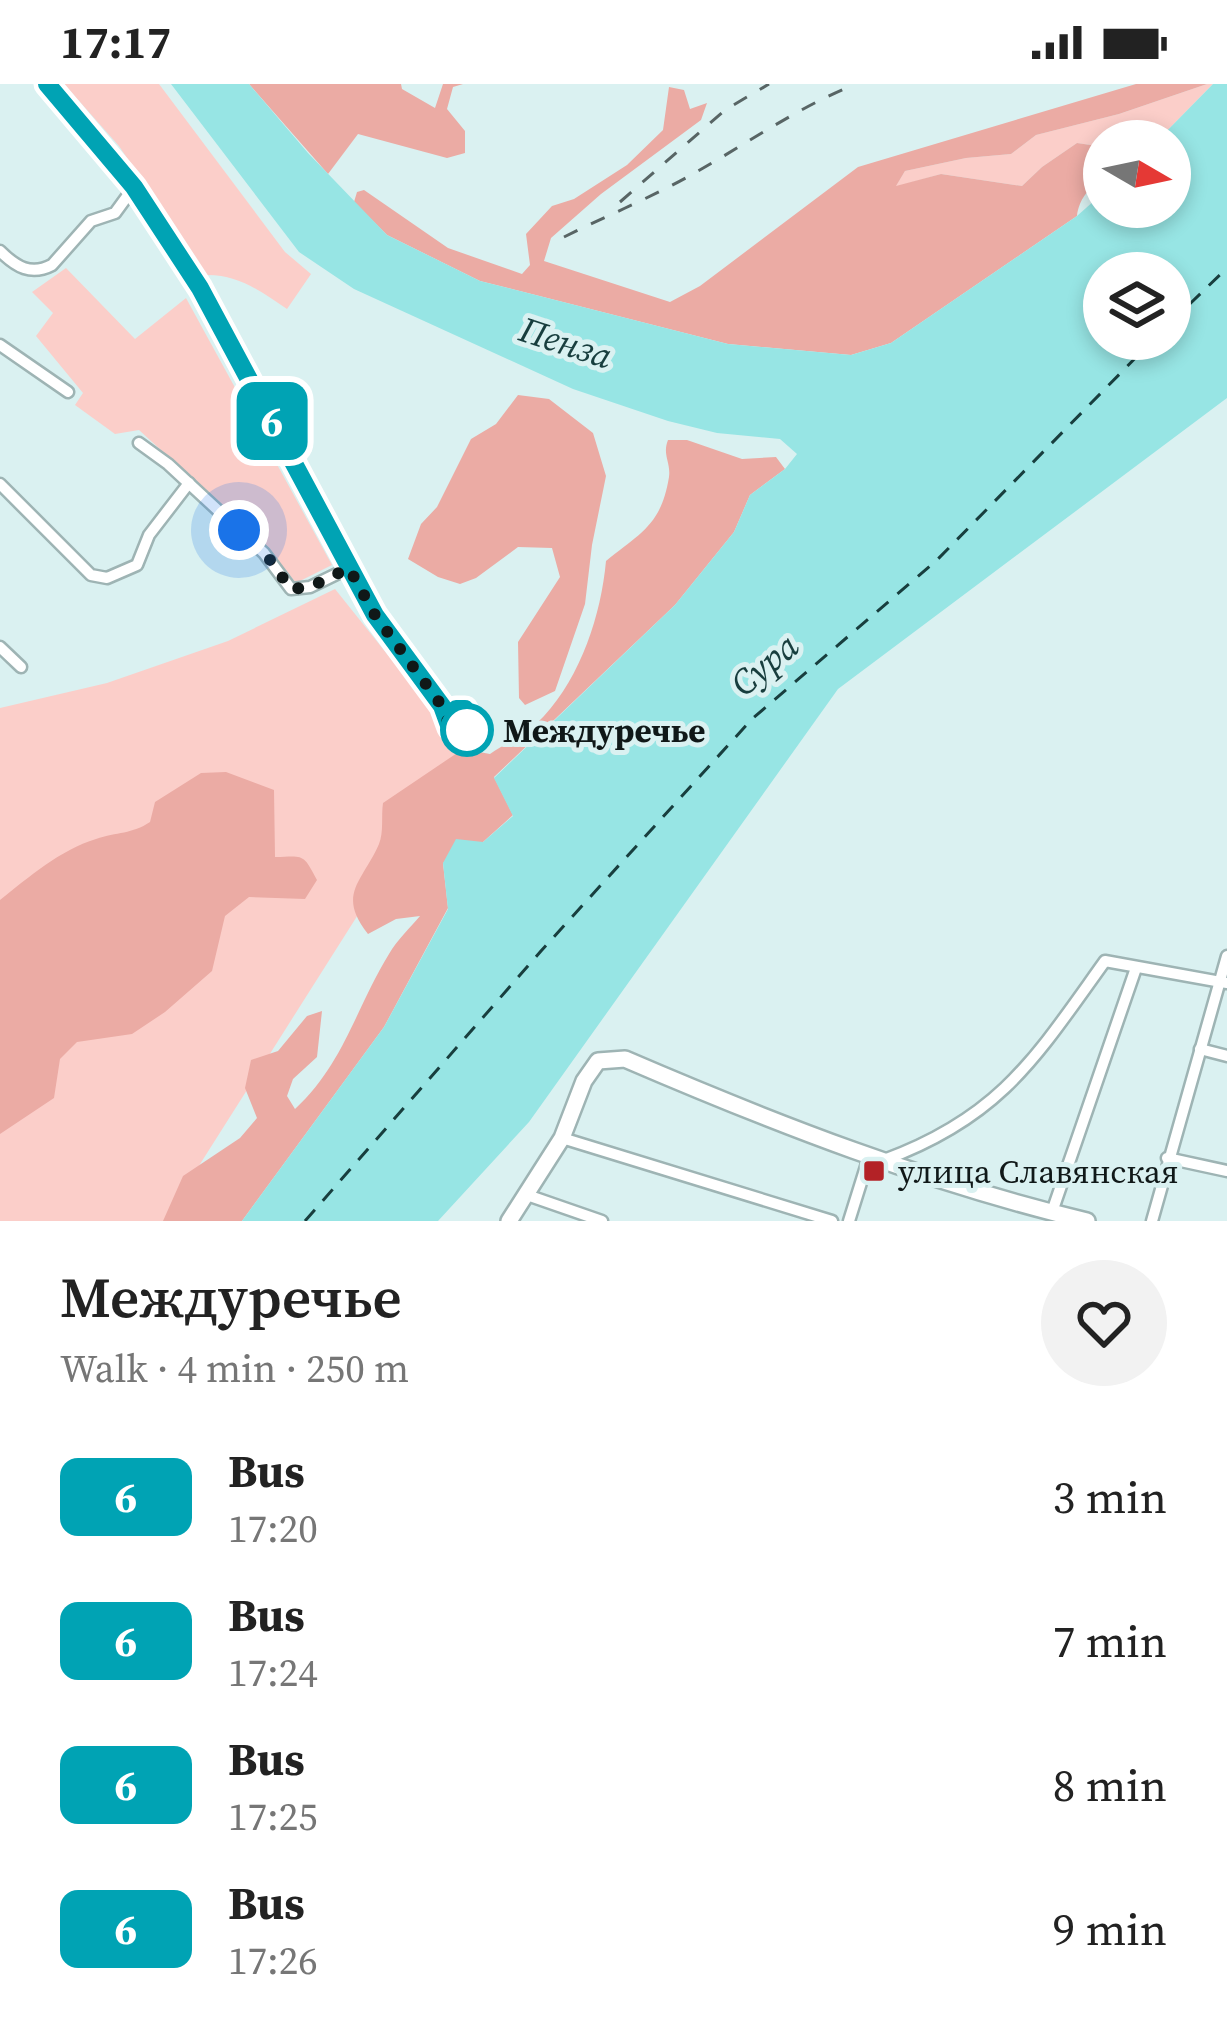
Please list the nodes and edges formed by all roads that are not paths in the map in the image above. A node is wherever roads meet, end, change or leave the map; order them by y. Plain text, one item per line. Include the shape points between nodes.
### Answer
1 (46, 84) edge
2 (134, 187) junction
3 (0, 251) edge
4 (0, 345) edge
5 (68, 392) dead end
6 (139, 443) dead end
7 (189, 483) junction
8 (0, 484) edge
9 (349, 568) junction
10 (0, 646) edge
11 (21, 667) dead end
12 (442, 706) junction
13 (1227, 956) edge
14 (1136, 968) junction
15 (1223, 983) edge
16 (1200, 1049) junction
17 (1227, 1056) edge
18 (562, 1138) junction
19 (1167, 1158) junction
20 (876, 1159) junction
21 (1227, 1171) edge
22 (527, 1195) junction
23 (1052, 1213) junction
24 (513, 1219) edge
25 (602, 1221) edge
26 (832, 1221) edge
27 (849, 1221) edge
28 (1087, 1221) edge
29 (1152, 1221) edge

1 - 2 street
2 - 3 street via 115,213 91,221 44,270 23,269
2 - 9 street via 200,288
4 - 5 street
6 - 7 street
7 - 8 street via 137,566 107,578 91,575
7 - 9 street via 265,553 291,589
9 - 12 street
10 - 11 street
12 - 12 street via 465,709 467,730 450,728
13 - 15 street
14 - 15 street
14 - 20 street via 1106,961 1001,1093 957,1127
14 - 23 street
15 - 16 street
16 - 17 street
16 - 19 street
18 - 20 main road via 598,1061 625,1059
18 - 22 main road
18 - 26 street
19 - 21 street
19 - 29 street
20 - 23 main road
20 - 27 street
22 - 24 main road
22 - 25 street
23 - 28 main road

